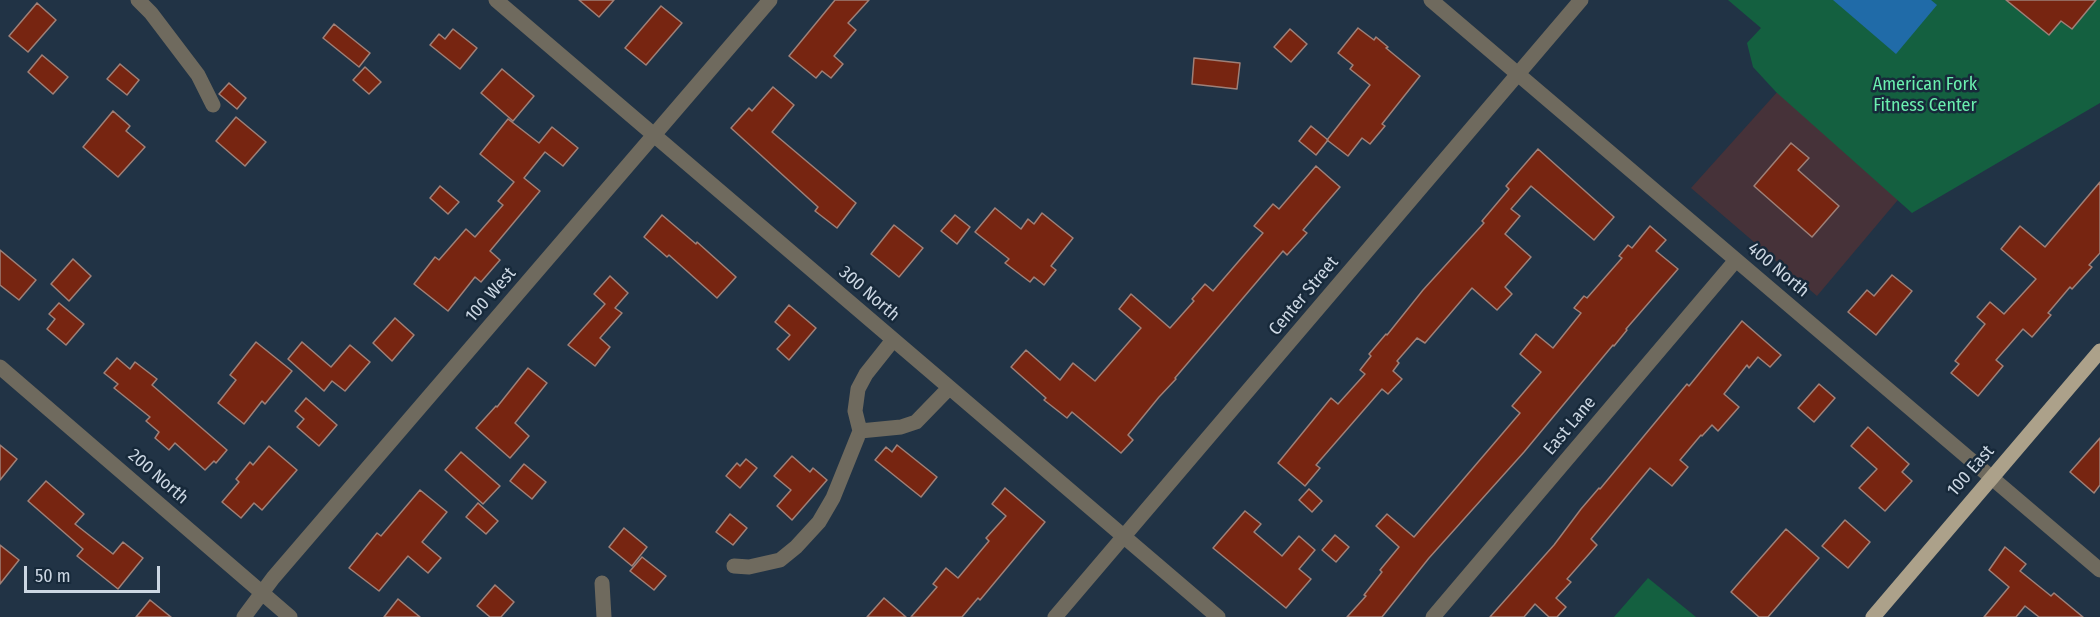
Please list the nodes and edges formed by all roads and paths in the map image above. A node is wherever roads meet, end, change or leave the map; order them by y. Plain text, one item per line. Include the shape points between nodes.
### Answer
1 (138, 0) edge
2 (496, 0) edge
3 (770, 0) edge
4 (1431, 0) edge
5 (1581, 0) edge
6 (1518, 75) junction
7 (213, 105) dead end
8 (654, 136) junction
9 (1736, 260) junction
10 (893, 340) junction
11 (2100, 351) edge
12 (0, 367) edge
13 (949, 387) junction
14 (860, 431) junction
15 (1992, 477) junction
16 (1124, 537) junction
17 (734, 566) dead end
18 (2100, 570) edge
19 (602, 583) dead end
20 (262, 593) junction
21 (244, 617) edge
22 (290, 617) edge
23 (604, 617) edge
24 (1056, 617) edge
25 (1218, 617) edge
26 (1433, 617) edge
27 (1873, 617) edge

1 - 7 street via 198,75
2 - 8 street, 300 North
3 - 8 street, 100 West
4 - 6 street, 400 North
5 - 6 street, Center Street
6 - 9 street, 400 North
6 - 16 street, Center Street
8 - 10 street, 300 North
8 - 20 street, 100 West
9 - 15 street, 400 North
9 - 26 street, East Lane
10 - 13 street, 300 North
10 - 14 street via 858,389 855,411
11 - 15 main road, 100 East
12 - 20 street, 200 North
13 - 14 street via 916,422
13 - 16 street, 300 North
14 - 17 street via 819,522 780,560
15 - 18 street, 400 North
15 - 27 main road, 100 East
16 - 24 street, Center Street
16 - 25 street, 300 North
19 - 23 street
20 - 21 street, 100 West
20 - 22 street, 200 North

